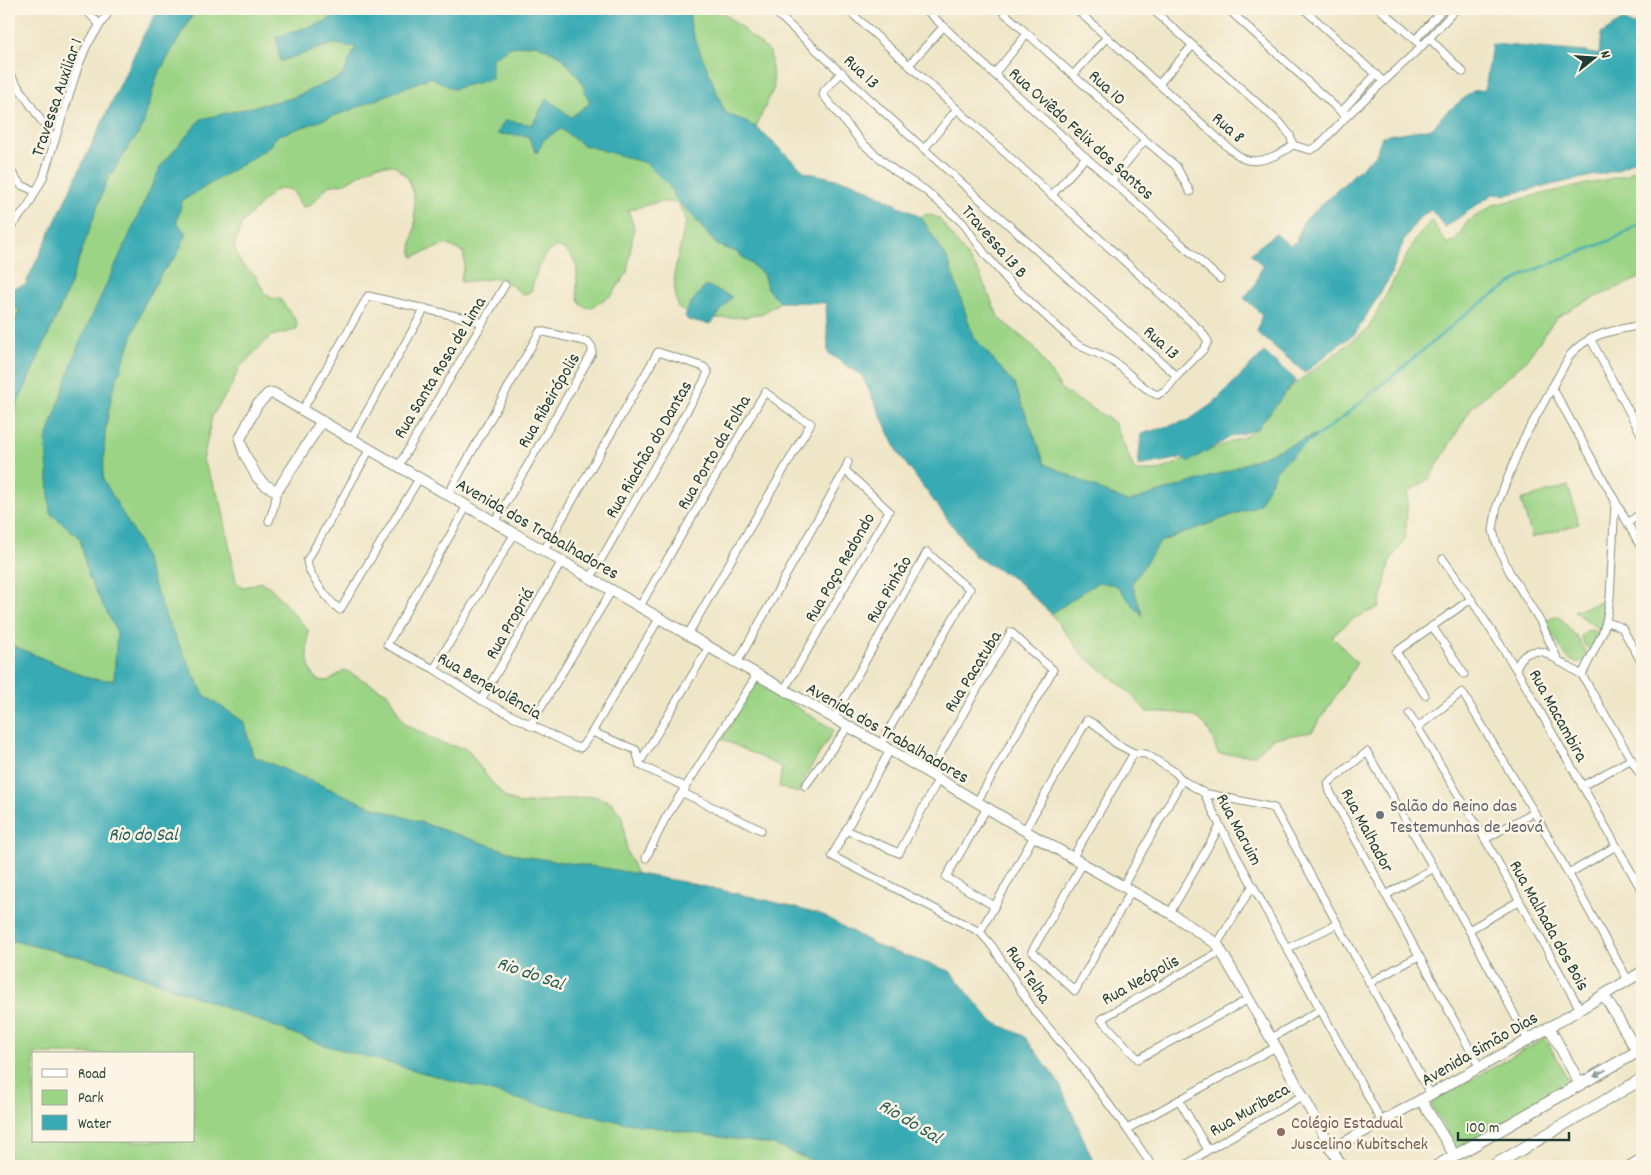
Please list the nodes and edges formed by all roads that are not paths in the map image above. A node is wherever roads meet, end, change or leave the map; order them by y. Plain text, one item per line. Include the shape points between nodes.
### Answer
1 (85, 9) edge
2 (111, 9) edge
3 (772, 9) edge
4 (847, 9) edge
5 (925, 9) edge
6 (1000, 9) edge
7 (1076, 9) edge
8 (1152, 9) edge
9 (1228, 9) edge
10 (1304, 9) edge
11 (1380, 9) edge
12 (1443, 9) edge
13 (1456, 9) edge
14 (100, 25) junction
15 (944, 26) junction
16 (1027, 34) junction
17 (1107, 37) junction
18 (1430, 39) junction
19 (1415, 40) junction
20 (1192, 46) junction
21 (1422, 46) junction
22 (908, 65) junction
23 (842, 72) junction
24 (1463, 72) dead end
25 (9, 73) edge
26 (994, 74) junction
27 (1376, 74) junction
28 (1073, 75) junction
29 (1383, 81) junction
30 (1159, 84) junction
31 (957, 109) junction
32 (1344, 114) junction
33 (1145, 140) junction
34 (55, 142) junction
35 (1293, 145) junction
36 (924, 149) junction
37 (1086, 157) junction
38 (9, 169) edge
39 (1112, 180) junction
40 (35, 191) junction
41 (1190, 192) dead end
42 (1052, 195) junction
43 (9, 229) edge
44 (1220, 279) dead end
45 (505, 285) dead end
46 (425, 308) junction
47 (481, 325) junction
48 (1642, 325) edge
49 (1590, 338) junction
50 (1177, 376) junction
51 (1552, 387) junction
52 (303, 409) junction
53 (322, 421) junction
54 (1642, 436) edge
55 (352, 438) junction
56 (370, 449) junction
57 (848, 462) dead end
58 (399, 465) junction
59 (845, 470) junction
60 (420, 477) junction
61 (277, 491) junction
62 (448, 494) junction
63 (1615, 502) junction
64 (467, 506) junction
65 (1642, 512) edge
66 (269, 521) dead end
67 (495, 522) junction
68 (1628, 523) junction
69 (515, 534) junction
70 (544, 550) junction
71 (1642, 550) edge
72 (1443, 558) dead end
73 (562, 561) junction
74 (591, 577) junction
75 (612, 590) junction
76 (1471, 599) junction
77 (640, 606) junction
78 (660, 617) junction
79 (1606, 622) junction
80 (1432, 626) junction
81 (688, 634) junction
82 (708, 647) junction
83 (1559, 662) junction
84 (737, 663) junction
85 (1642, 663) edge
86 (1516, 669) junction
87 (434, 670) junction
88 (1464, 674) dead end
89 (757, 675) junction
90 (1582, 675) junction
91 (784, 690) junction
92 (1425, 695) dead end
93 (481, 700) junction
94 (1409, 713) dead end
95 (833, 718) junction
96 (530, 726) junction
97 (848, 727) junction
98 (1418, 727) junction
99 (592, 732) junction
100 (885, 748) junction
101 (1134, 753) junction
102 (1632, 759) junction
103 (640, 762) junction
104 (934, 777) junction
105 (1642, 778) edge
106 (1182, 780) junction
107 (805, 786) dead end
108 (1582, 786) junction
109 (684, 791) junction
110 (1204, 794) junction
111 (977, 802) junction
112 (987, 808) junction
113 (1534, 812) junction
114 (1220, 826) junction
115 (760, 830) dead end
116 (846, 830) junction
117 (1030, 833) junction
118 (1485, 839) junction
119 (1616, 846) junction
120 (1073, 857) junction
121 (646, 858) dead end
122 (1083, 864) junction
123 (1434, 868) junction
124 (1568, 874) junction
125 (1253, 885) junction
126 (1127, 889) junction
127 (1642, 891) edge
128 (1386, 895) junction
129 (1519, 901) junction
130 (994, 906) junction
131 (1170, 913) junction
132 (1337, 924) junction
133 (1469, 930) junction
134 (980, 932) junction
135 (1219, 947) junction
136 (1288, 948) junction
137 (1419, 956) junction
138 (1642, 972) edge
139 (1628, 980) junction
140 (1369, 983) junction
141 (1604, 995) junction
142 (1249, 999) junction
143 (1580, 1009) junction
144 (1320, 1010) junction
145 (1550, 1027) junction
146 (1528, 1040) junction
147 (1273, 1042) junction
148 (1640, 1050) edge
149 (1479, 1066) junction
150 (1642, 1080) edge
151 (1580, 1084) junction
152 (1302, 1096) junction
153 (1426, 1097) junction
154 (1179, 1100) junction
155 (1382, 1122) junction
156 (1127, 1129) junction
157 (1208, 1150) junction
158 (1331, 1150) junction
159 (1455, 1156) junction
160 (1642, 1159) edge
161 (1152, 1166) edge
162 (1185, 1166) edge
163 (1341, 1166) edge
164 (1437, 1166) edge
165 (1493, 1166) edge
166 (1632, 1166) edge

1 - 14 street, Travessa Auxiliar 1
2 - 14 street, Travessa Auxiliar 1
3 - 23 street, Rua 13
4 - 22 street, Rua 13
5 - 15 street, Rua Oviêdo Felix dos Santos
6 - 16 street, Rua 10
7 - 17 street, Rua 8
8 - 20 street, Rua 8
9 - 32 street
10 - 27 street
11 - 19 street
12 - 19 street
13 - 18 street
14 - 34 street, Travessa Auxiliar 1 via 78,67
15 - 22 street
15 - 26 street, Rua Oviêdo Felix dos Santos
16 - 26 street
16 - 28 street, Rua 10
17 - 28 street
17 - 30 street, Rua 8
18 - 21 street
18 - 24 street
19 - 21 street
20 - 30 street
20 - 35 street, Rua 8 via 1280,124 1290,135
21 - 29 street
22 - 31 street, Rua 13
23 - 36 street, Rua 13
23 - 50 street, Travessa 13 B via 823,92 825,100 862,143 963,223 1011,284 1045,316 1075,342 1112,361 1155,394 1164,392
25 - 34 street
26 - 37 street, Rua Oviêdo Felix dos Santos
27 - 29 street
27 - 32 street
28 - 33 street, Rua 10
29 - 32 street
30 - 35 street, Rua 8 via 1231,150 1244,158 1268,158
31 - 36 street
31 - 42 street, Rua 13
32 - 35 street via 1318,146 1305,150
33 - 39 street
33 - 41 street, Rua 10 via 1176,166
34 - 40 street, Travessa Auxiliar 1 via 46,171
36 - 50 street, Rua 13
37 - 39 street, Rua Oviêdo Felix dos Santos
37 - 42 street
38 - 40 street via 21,185
39 - 44 street, Rua Oviêdo Felix dos Santos
40 - 43 street, Travessa Auxiliar 1 via 28,206
42 - 50 street, Rua 13 via 1207,337 1204,349
45 - 47 street, Rua Santa Rosa de Lima
46 - 47 street via 478,321
46 - 52 street via 368,296
46 - 55 street
47 - 58 street, Rua Santa Rosa de Lima
48 - 49 street
49 - 51 street via 1570,355
49 - 54 street
51 - 63 street
51 - 83 street via 1513,462 1497,506 1493,530 1509,571 1540,621
52 - 53 street, Avenida dos Trabalhadores
52 - 61 street, Avenida dos Trabalhadores via 270,393 257,405 241,436 242,449 252,471 261,483
53 - 55 street, Avenida dos Trabalhadores
53 - 61 street
55 - 56 street, Avenida dos Trabalhadores
56 - 58 street, Avenida dos Trabalhadores
56 - 60 street via 308,557 307,565 340,610
57 - 59 street
58 - 60 street, Avenida dos Trabalhadores
59 - 84 street
59 - 91 street, Rua Poço Redondo via 889,511
60 - 62 street, Avenida dos Trabalhadores
61 - 66 street
62 - 64 street, Avenida dos Trabalhadores
62 - 67 street, Rua Ribeirópolis via 540,331 588,342 592,353
63 - 68 street
63 - 79 street
64 - 67 street, Avenida dos Trabalhadores
64 - 87 street, Rua Benevolência via 388,645
65 - 68 street
67 - 69 street, Avenida dos Trabalhadores
68 - 71 street
69 - 70 street, Avenida dos Trabalhadores
69 - 87 street
70 - 73 street, Avenida dos Trabalhadores
70 - 74 street, Rua Riachão do Dantas via 658,352 704,367 708,372 704,381
72 - 76 street, Rua Macambira
73 - 74 street, Avenida dos Trabalhadores
73 - 93 street, Rua Propriá
74 - 75 street, Avenida dos Trabalhadores
75 - 77 street, Avenida dos Trabalhadores
75 - 96 street
76 - 80 street
76 - 86 street, Rua Macambira
77 - 78 street, Avenida dos Trabalhadores
77 - 81 street, Rua Porto da Folha via 765,392 800,418 812,422
78 - 81 street, Avenida dos Trabalhadores
78 - 99 street
79 - 85 street via 1622,628
79 - 90 street
80 - 88 street
80 - 92 street via 1396,652
81 - 82 street, Avenida dos Trabalhadores
82 - 84 street, Avenida dos Trabalhadores
82 - 103 street
83 - 86 street via 1544,652 1531,651 1521,658
83 - 90 street
84 - 89 street, Avenida dos Trabalhadores
86 - 108 street, Rua Macambira
87 - 93 street, Rua Benevolência
89 - 91 street, Avenida dos Trabalhadores
89 - 109 street
90 - 102 street
91 - 95 street, Avenida dos Trabalhadores
93 - 96 street, Rua Benevolência
94 - 98 street, Rua Malhada dos Bois
95 - 97 street, Avenida dos Trabalhadores
95 - 100 street, Rua Pinhão via 927,552 970,589
96 - 99 street, Rua Benevolência via 580,748
97 - 100 street, Avenida dos Trabalhadores
97 - 107 street
98 - 113 street via 1462,692
98 - 118 street, Rua Malhada dos Bois
99 - 103 street via 636,750
100 - 104 street, Avenida dos Trabalhadores
100 - 116 street
101 - 106 street via 1146,754
101 - 117 street via 1115,743 1087,720
101 - 120 street
102 - 105 street
102 - 108 street
103 - 109 street via 640,765 681,785
104 - 111 street, Avenida dos Trabalhadores
104 - 111 street, Rua Pacatuba via 1011,632 1053,670
104 - 116 street via 899,853
106 - 110 street
106 - 126 street
108 - 119 street, Rua Macambira
109 - 115 street
109 - 121 street via 665,819
110 - 114 street, Rua Maruim
110 - 132 street, Rua Maruim via 1274,808
111 - 112 street, Avenida dos Trabalhadores
112 - 117 street, Avenida dos Trabalhadores
112 - 130 street via 946,876
113 - 118 street
113 - 124 street
114 - 125 street, Rua Maruim
114 - 131 street
116 - 134 street, Rua Telha via 832,856
117 - 120 street, Avenida dos Trabalhadores
117 - 130 street
118 - 129 street, Rua Malhada dos Bois
119 - 124 street
119 - 127 street, Rua Macambira
120 - 122 street, Avenida dos Trabalhadores
122 - 126 street, Avenida dos Trabalhadores
122 - 126 street via 1032,951 1075,991
123 - 128 street
123 - 128 street, Rua Malhador via 1368,752 1328,783
123 - 133 street, Rua Malhador
124 - 139 street
125 - 135 street
125 - 136 street, Rua Maruim
126 - 131 street, Avenida dos Trabalhadores
128 - 137 street, Rua Malhador
129 - 133 street
129 - 143 street, Rua Malhada dos Bois
130 - 134 street
131 - 135 street, Avenida dos Trabalhadores
132 - 136 street
132 - 140 street, Rua Maruim
133 - 146 street, Rua Malhador
134 - 156 street, Rua Telha via 1033,1009
135 - 142 street, Avenida dos Trabalhadores
135 - 142 street, Rua Neópolis via 1101,1018 1138,1059
136 - 144 street, Rua Maruim
137 - 140 street
137 - 149 street, Rua Malhador
138 - 139 street, Avenida Simão Dias
139 - 141 street, Avenida Simão Dias
140 - 153 street, Rua Maruim
141 - 143 street, Avenida Simão Dias
141 - 148 street
142 - 147 street, Avenida dos Trabalhadores
143 - 145 street, Avenida Simão Dias
144 - 147 street
144 - 155 street, Rua Maruim
145 - 146 street, Avenida Simão Dias
145 - 151 street
146 - 149 street, Avenida Simão Dias
147 - 152 street, Avenida dos Trabalhadores
147 - 154 street
148 -> 151 main road
149 - 153 street, Avenida Simão Dias
150 - 165 main road
151 - 159 main road
152 - 157 street, Rua Muribeca
152 - 158 street, Avenida dos Trabalhadores
153 - 155 street, Avenida Simão Dias
153 - 159 street
154 - 156 street
154 - 157 street, Rua Muribeca
155 - 158 street, Avenida Simão Dias
156 - 161 street, Rua Telha
157 - 162 street
158 - 163 street, Avenida dos Trabalhadores
159 - 164 main road
160 - 166 street

